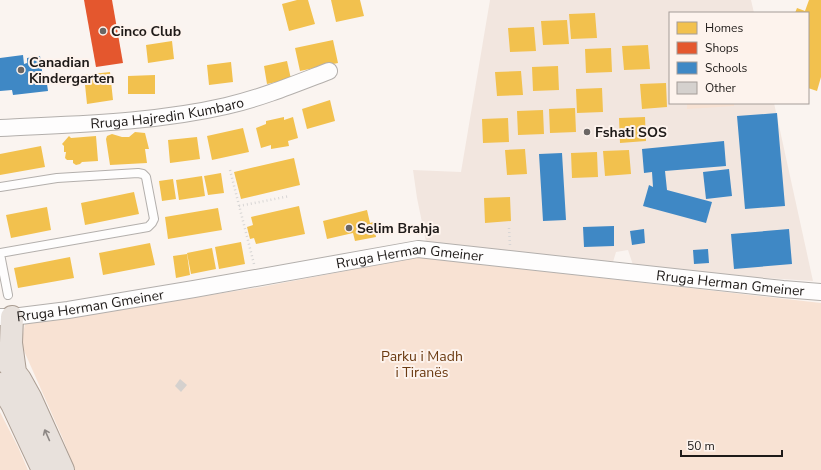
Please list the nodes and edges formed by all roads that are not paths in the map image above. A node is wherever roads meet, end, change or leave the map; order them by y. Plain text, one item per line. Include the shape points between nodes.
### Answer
1 (329, 71) dead end
2 (0, 128) edge
3 (0, 187) edge
4 (0, 254) edge
5 (821, 292) edge
6 (8, 295) dead end
7 (6, 317) edge
8 (0, 353) edge
9 (8, 379) edge
10 (43, 470) edge
11 (63, 470) edge

1 - 2 street, Rruga Hajredin Kumbaro via 257,98 196,112 116,121
3 - 4 lane via 57,178 143,174 146,177 154,219 148,227
4 - 6 lane
5 - 7 street, Rruga Herman Gmeiner via 418,249 68,310
7 - 9 main road via 11,343
8 - 9 main road
9 - 10 main road via 12,404
11 -> 9 main road via 30,397

